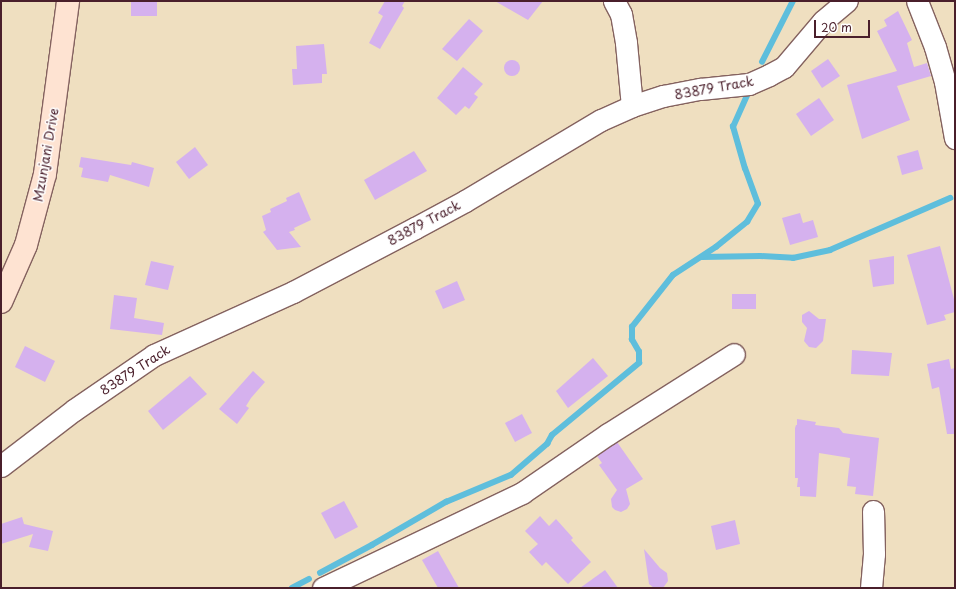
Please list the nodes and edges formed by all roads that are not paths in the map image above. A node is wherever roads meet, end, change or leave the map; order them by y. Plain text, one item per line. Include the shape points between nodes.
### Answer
1 (68, 1) edge
2 (614, 1) edge
3 (847, 1) edge
4 (917, 1) edge
5 (632, 106) junction
6 (955, 138) edge
7 (1, 302) edge
8 (734, 354) dead end
9 (1, 466) edge
10 (873, 511) dead end
11 (323, 588) edge
12 (871, 588) edge

1 - 7 main road, Mzunjani Drive via 45,174 26,245
2 - 5 street via 621,14 626,43
3 - 5 street, 83879 Track via 823,22 784,67 759,81 663,96
4 - 6 street via 945,82
5 - 9 street, 83879 Track via 578,133 466,201 293,292 154,355 74,410
8 - 11 street via 608,434 522,493
10 - 12 street via 874,554

